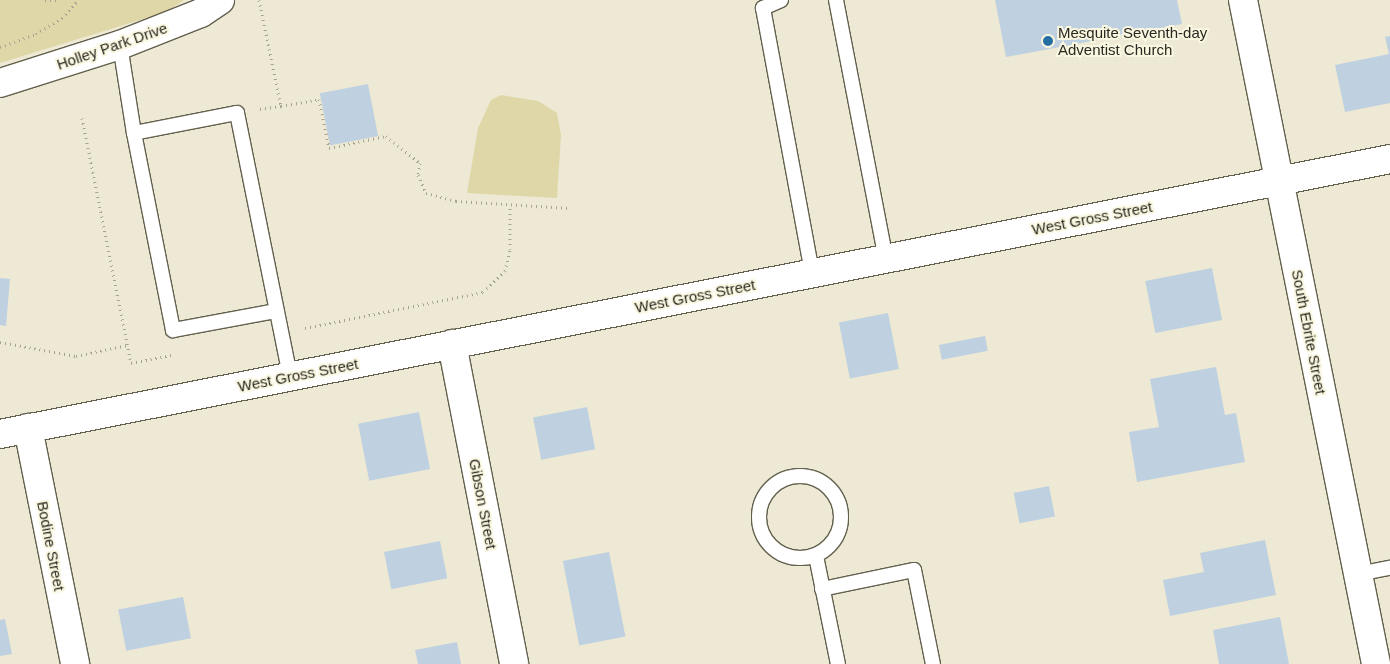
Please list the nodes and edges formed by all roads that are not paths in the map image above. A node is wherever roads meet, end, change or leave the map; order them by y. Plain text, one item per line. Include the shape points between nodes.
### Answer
1 (220, 0) edge
2 (781, 0) edge
3 (836, 0) edge
4 (1243, 0) edge
5 (120, 45) junction
6 (0, 83) edge
7 (134, 133) junction
8 (1390, 159) edge
9 (1279, 181) junction
10 (886, 259) junction
11 (812, 273) junction
12 (276, 311) junction
13 (452, 344) junction
14 (290, 376) junction
15 (28, 428) junction
16 (0, 434) edge
17 (816, 556) junction
18 (1390, 568) edge
19 (1358, 574) junction
20 (822, 589) junction
21 (75, 664) edge
22 (514, 664) edge
23 (838, 664) edge
24 (933, 664) edge
25 (1376, 664) edge

1 - 5 street, Holley Park Drive via 201,13
2 - 11 lane via 763,8
3 - 10 lane
4 - 9 street, South Ebrite Street
5 - 6 street, Holley Park Drive
5 - 7 lane
7 - 12 lane via 173,330
7 - 12 lane via 237,113
8 - 9 street, West Gross Street
9 - 10 street, West Gross Street
9 - 19 street, South Ebrite Street
10 - 11 street, West Gross Street
11 - 13 street, West Gross Street
12 - 14 lane
13 - 14 street, West Gross Street
13 - 22 street, Gibson Street
14 - 15 street, West Gross Street
15 - 16 street, West Gross Street
15 - 21 street, Bodine Street
17 - 17 lane via 782,555 763,536 758,524 763,498 783,479 811,477 833,493 839,505 838,533
17 - 20 lane
18 - 19 lane
19 - 25 street, South Ebrite Street
20 - 23 lane
20 - 24 lane via 914,570

